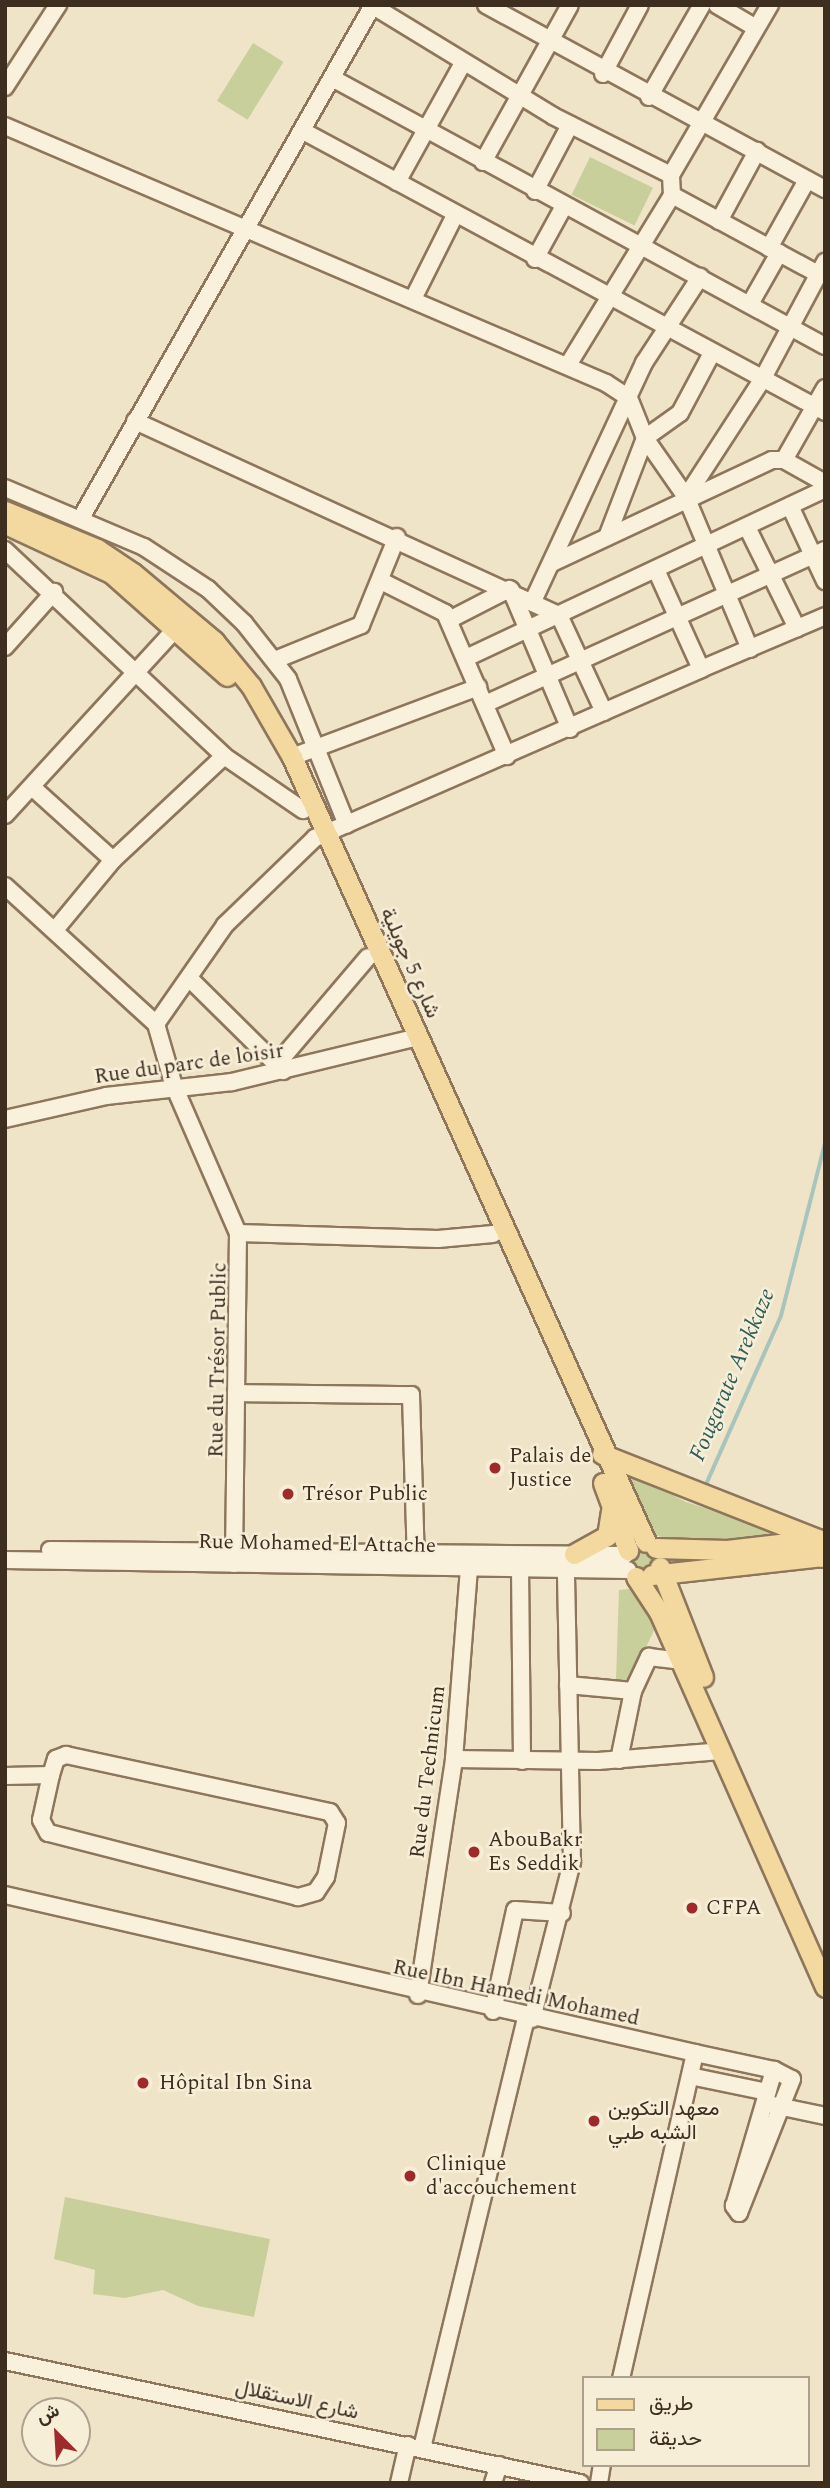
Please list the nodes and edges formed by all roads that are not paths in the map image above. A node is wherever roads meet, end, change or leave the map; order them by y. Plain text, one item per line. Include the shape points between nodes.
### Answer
1 (58, 5) edge
2 (570, 5) edge
3 (640, 5) edge
4 (702, 5) edge
5 (717, 5) edge
6 (770, 5) edge
7 (373, 6) edge
8 (496, 8) edge
9 (755, 28) junction
10 (548, 43) junction
11 (5, 56) edge
12 (463, 63) junction
13 (20, 64) junction
14 (603, 74) junction
15 (332, 78) junction
16 (5, 87) edge
17 (519, 96) junction
18 (649, 97) junction
19 (570, 125) junction
20 (703, 125) junction
21 (5, 126) edge
22 (303, 131) junction
23 (426, 131) junction
24 (757, 151) junction
25 (483, 162) junction
26 (671, 175) junction
27 (807, 180) junction
28 (397, 181) junction
29 (825, 189) edge
30 (535, 191) junction
31 (672, 195) junction
32 (564, 206) junction
33 (455, 215) junction
34 (719, 221) junction
35 (246, 228) junction
36 (643, 245) junction
37 (774, 250) junction
38 (536, 259) junction
39 (822, 268) edge
40 (700, 276) junction
41 (613, 296) junction
42 (414, 298) junction
43 (750, 304) junction
44 (790, 326) junction
45 (667, 328) junction
46 (825, 346) edge
47 (712, 353) junction
48 (568, 365) junction
49 (762, 380) junction
50 (825, 388) edge
51 (629, 398) junction
52 (820, 409) edge
53 (135, 421) junction
54 (645, 438) junction
55 (784, 460) junction
56 (825, 483) edge
57 (5, 488) edge
58 (825, 489) edge
59 (688, 497) junction
60 (790, 506) junction
61 (5, 511) edge
62 (81, 518) junction
63 (5, 525) edge
64 (747, 527) junction
65 (397, 537) junction
66 (607, 537) junction
67 (703, 547) junction
68 (5, 550) edge
69 (819, 552) edge
70 (552, 563) junction
71 (656, 570) junction
72 (770, 575) junction
73 (825, 580) edge
74 (381, 581) junction
75 (510, 590) junction
76 (54, 592) junction
77 (725, 596) junction
78 (533, 601) junction
79 (559, 615) junction
80 (825, 616) edge
81 (678, 617) junction
82 (449, 620) junction
83 (177, 627) junction
84 (528, 628) junction
85 (797, 628) junction
86 (5, 648) edge
87 (750, 649) junction
88 (466, 658) junction
89 (275, 660) junction
90 (581, 661) junction
91 (701, 669) junction
92 (137, 671) junction
93 (547, 677) junction
94 (478, 687) junction
95 (485, 704) junction
96 (604, 712) junction
97 (570, 729) junction
98 (318, 752) junction
99 (224, 755) junction
100 (507, 756) junction
101 (292, 757) junction
102 (32, 787) junction
103 (303, 810) junction
104 (6, 812) edge
105 (347, 825) junction
106 (321, 835) junction
107 (113, 860) junction
108 (5, 886) edge
109 (55, 930) junction
110 (368, 957) junction
111 (190, 979) junction
112 (156, 1024) junction
113 (412, 1040) junction
114 (280, 1068) junction
115 (174, 1086) junction
116 (5, 1119) edge
117 (238, 1233) junction
118 (493, 1234) junction
119 (523, 1290) junction
120 (236, 1393) junction
121 (602, 1454) junction
122 (611, 1506) junction
123 (822, 1548) edge
124 (5, 1549) edge
125 (174, 1557) junction
126 (234, 1558) junction
127 (5, 1560) edge
128 (416, 1560) junction
129 (470, 1560) junction
130 (570, 1560) junction
131 (644, 1562) junction
132 (520, 1567) junction
133 (696, 1572) junction
134 (672, 1608) junction
135 (681, 1661) junction
136 (568, 1685) junction
137 (633, 1691) junction
138 (721, 1751) junction
139 (454, 1759) junction
140 (565, 1760) junction
141 (619, 1760) junction
142 (522, 1761) junction
143 (5, 1776) edge
144 (51, 1776) junction
145 (5, 1895) edge
146 (562, 1913) junction
147 (825, 1954) edge
148 (825, 1987) edge
149 (418, 1995) junction
150 (493, 2011) junction
151 (529, 2019) junction
152 (695, 2053) junction
153 (774, 2070) junction
154 (690, 2076) junction
155 (766, 2097) junction
156 (781, 2108) junction
157 (825, 2116) edge
158 (5, 2361) edge
159 (621, 2376) edge
160 (415, 2446) junction
161 (499, 2465) junction
162 (399, 2483) edge
163 (493, 2483) edge
164 (580, 2483) edge

1 - 13 street
2 - 10 street
3 - 14 street
4 - 18 street
5 - 9 street
6 - 9 street
7 - 12 street
7 - 15 street
8 - 10 street
9 - 20 street
10 - 14 street
10 - 17 street
11 - 13 street
12 - 17 street
12 - 23 street
13 - 16 street
14 - 18 street
15 - 22 street
15 - 23 street
17 - 19 street
17 - 25 street
18 - 20 street
19 - 26 street
19 - 30 street
20 - 24 street
20 - 26 street
21 - 35 street
22 - 28 street
22 - 35 street
23 - 25 street
23 - 28 street
24 - 27 street
24 - 34 street
25 - 30 street
26 - 31 street
27 - 29 street
27 - 37 street
28 - 33 street
30 - 32 street
31 - 34 street
31 - 36 street
32 - 36 street
32 - 38 street
33 - 38 street
33 - 42 street
34 - 37 street
35 - 42 street
35 - 53 street
36 - 40 street
36 - 41 street
37 - 39 street
37 - 43 street
38 - 41 street
39 - 44 street
40 - 43 street
40 - 45 street
41 - 45 street
41 - 48 street
42 - 48 street
43 - 44 street
44 - 46 street
44 - 49 street
45 - 47 street
45 - 51 street
47 - 49 street
47 - 54 street via 680,413
48 - 51 street
49 - 52 street
49 - 59 street
50 - 52 street
51 - 54 street
51 - 70 street
52 - 55 street
53 - 62 street
53 - 65 street
54 - 59 street
54 - 66 street
55 - 56 street
55 - 59 street via 757,465
57 - 62 street
58 - 60 street
59 - 66 street
59 - 67 street
60 - 64 street
60 - 69 street
61 - 101 main road, شارع 5 جويلية via 97,549 181,612 251,686
62 - 89 street via 199,582
63 - 83 main road, شارع 5 جويلية via 111,573
64 - 67 street
64 - 72 street
65 - 74 street
65 - 75 street
66 - 70 street
67 - 71 street
67 - 77 street
68 - 76 street
69 - 72 street
69 - 73 street
70 - 78 street
71 - 79 street
71 - 81 street
72 - 77 street
72 - 85 street
74 - 82 street via 441,610
74 - 89 street via 361,625
75 - 78 street
75 - 82 street
75 - 84 street
76 - 86 street
76 - 92 street
77 - 81 street
77 - 87 street
78 - 79 street
79 - 84 street
79 - 90 street
80 - 85 street
81 - 90 street
81 - 91 street
82 - 88 street
83 - 92 street
83 - 103 main road, شارع 5 جويلية via 237,690
84 - 88 street
84 - 93 street
85 - 87 street
87 - 91 street
88 - 94 street
89 - 98 street
90 - 93 street
90 - 96 street
91 - 96 street
92 - 99 street
92 - 102 street
93 - 95 street
93 - 97 street
94 - 95 street
94 - 98 street
95 - 100 street
96 - 97 street
97 - 100 street
98 - 101 street
98 - 105 street
99 - 103 street
99 - 107 street
100 - 105 street
101 - 106 main road, شارع 5 جويلية
102 - 104 street
102 - 107 street
103 - 106 main road, شارع 5 جويلية
105 - 106 street
106 - 110 main road, شارع 5 جويلية
106 - 111 street via 243,904
106 - 113 main road, شارع 5 جويلية
107 - 109 street
108 - 109 street
109 - 112 street
110 - 113 main road, شارع 5 جويلية
110 - 114 street
111 - 112 street
111 - 114 street
112 - 115 street, Rue du Trésor Public
113 - 114 street, Rue du parc de loisir
113 - 118 main road, شارع 5 جويلية
113 - 119 main road, شارع 5 جويلية
114 - 115 street, Rue du parc de loisir
115 - 116 street, Rue du parc de loisir
115 - 117 street, Rue du Trésor Public
117 - 118 street via 438,1239
117 - 120 street, Rue du Trésor Public
118 - 119 main road, شارع 5 جويلية
119 - 121 main road, شارع 5 جويلية
119 - 122 main road, شارع 5 جويلية
120 - 126 street, Rue du Trésor Public
120 - 128 street via 411,1395
121 - 123 main road
121 - 131 main road, شارع 5 جويلية
122 - 130 main road via 607,1536
122 - 131 main road, شارع 5 جويلية
123 - 131 main road via 727,1550
123 - 133 main road
124 - 125 street, Rue Mohamed El Attache
125 - 126 street, Rue Mohamed El Attache
125 - 127 street, Rue Mohamed El Attache
126 - 128 street, Rue Mohamed El Attache
128 - 129 street, Rue Mohamed El Attache
129 - 130 street, Rue Mohamed El Attache
129 - 132 street, Rue Mohamed El Attache
129 - 139 street, Rue du Technicum
130 - 131 street, Rue Mohamed El Attache
130 - 132 street, Rue Mohamed El Attache
130 - 136 street
131 - 133 main road
131 - 134 main road
131 - 135 main road
132 - 142 street
133 - 134 main road via 675,1584
134 - 147 main road
135 - 137 street via 651,1656
135 - 138 main road
136 - 137 street
136 - 140 street
137 - 141 street
138 - 141 street
138 - 148 main road
139 - 142 street
139 - 149 street, Rue du Technicum
140 - 141 street
140 - 142 street
140 - 146 street via 572,1829
143 - 144 street
144 - 144 street via 56,1759 66,1755 330,1812 337,1823 326,1877 316,1892 298,1897 54,1835 41,1820
145 - 149 street, Rue Ibn Hamedi Mohamed
146 - 150 street via 515,1909
146 - 151 street
149 - 150 street, Rue Ibn Hamedi Mohamed
150 - 151 street, Rue Ibn Hamedi Mohamed
151 - 152 street, Rue Ibn Hamedi Mohamed
151 - 160 street
152 - 153 street, Rue Ibn Hamedi Mohamed
152 - 154 street
153 - 155 street
153 - 156 street via 792,2079
154 - 155 street
154 - 159 street
155 - 156 street
155 - 156 street via 734,2206 737,2213 745,2208
156 - 157 street
158 - 160 street, شارع الاستقلال
160 - 161 street, شارع الاستقلال
160 - 162 street
161 - 163 street
161 - 164 street, شارع الاستقلال

